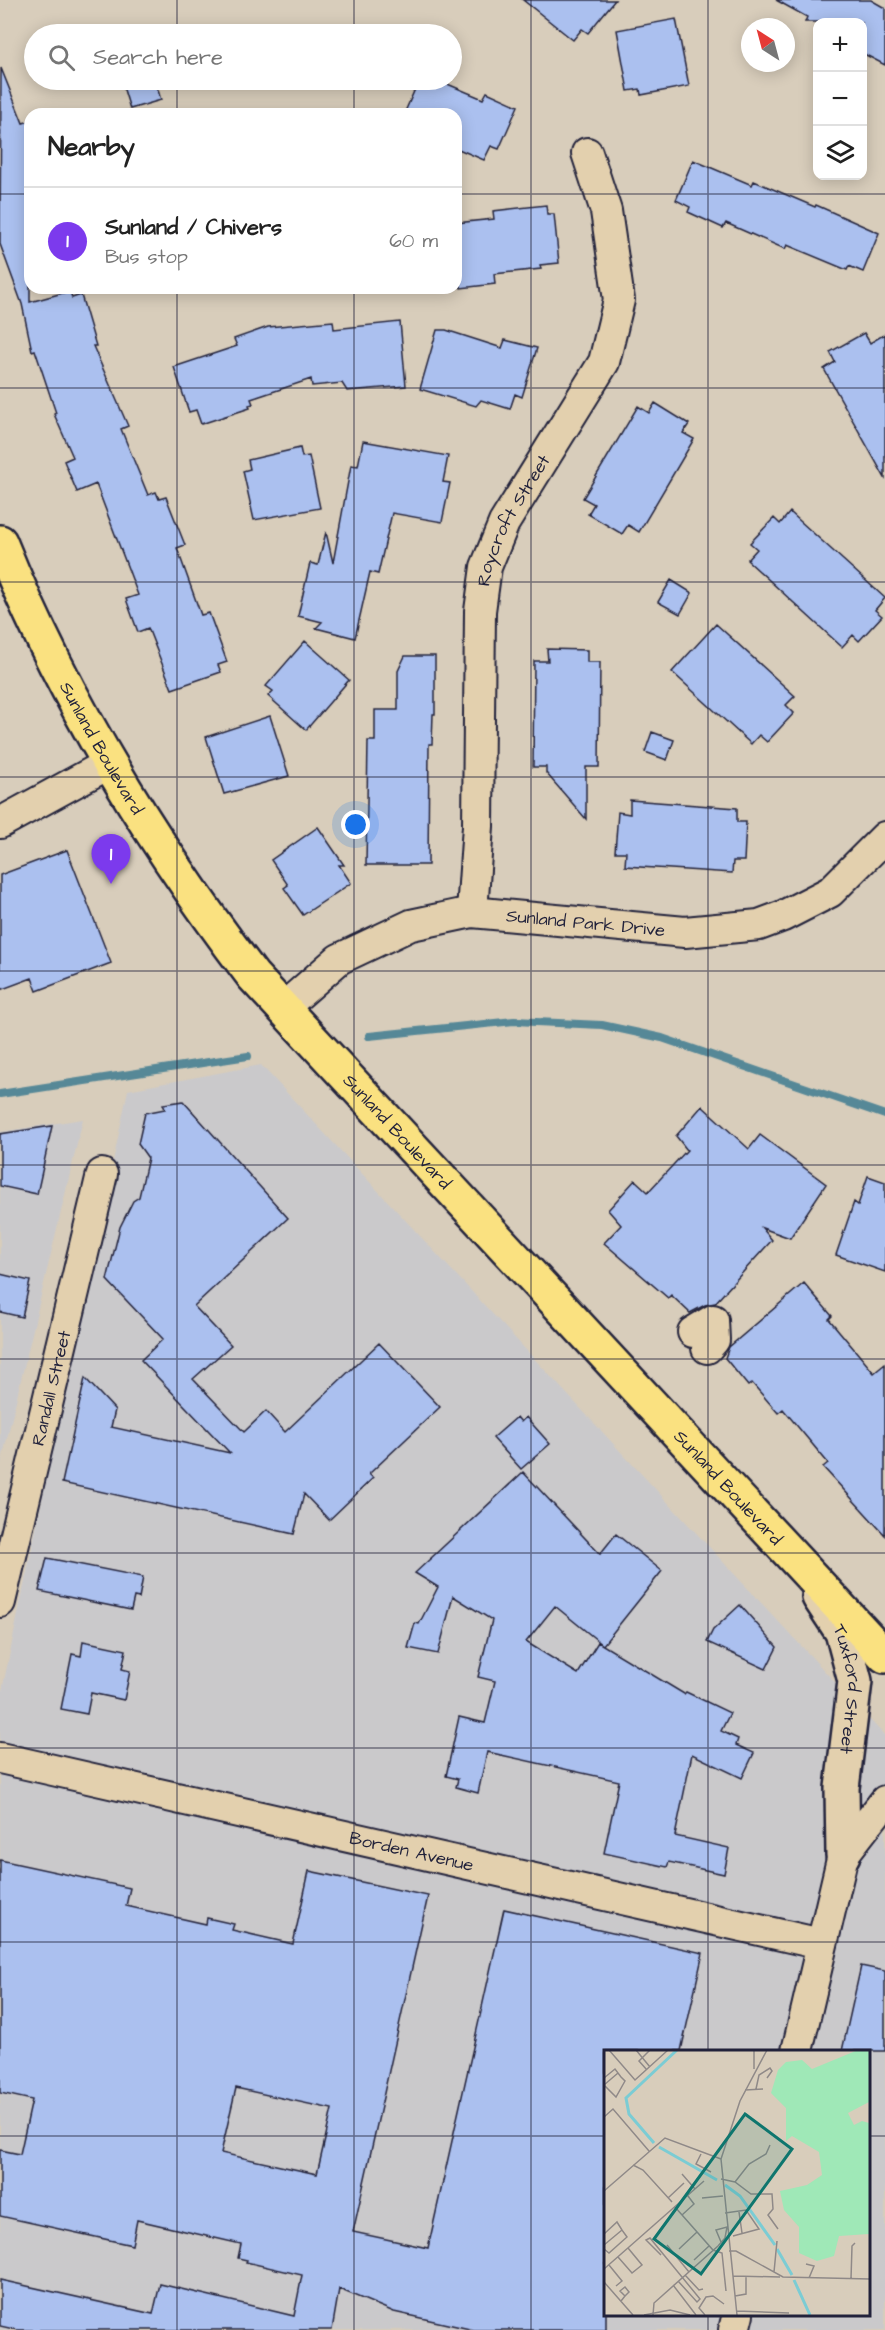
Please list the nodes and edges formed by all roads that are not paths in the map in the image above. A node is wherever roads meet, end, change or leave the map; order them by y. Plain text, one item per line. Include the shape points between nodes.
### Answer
1 (587, 153) dead end
2 (0, 542) edge
3 (108, 764) junction
4 (0, 823) edge
5 (885, 837) edge
6 (472, 912) junction
7 (282, 1009) junction
8 (102, 1174) dead end
9 (782, 1544) junction
10 (0, 1602) edge
11 (885, 1656) edge
12 (0, 1758) edge
13 (885, 1801) edge
14 (843, 1855) junction
15 (821, 1944) junction
16 (797, 2050) edge
17 (738, 2315) edge
18 (734, 2330) edge

1 - 6 street, Roycroft Street via 606,211 619,300 604,362 504,523 486,567 480,611 478,826
2 - 3 main road, Sunland Boulevard via 56,670
3 - 4 street
3 - 7 main road, Sunland Boulevard via 196,902
5 - 6 street, Sunland Park Drive via 830,892 759,925 685,932
6 - 7 street, Sunland Park Drive via 411,925 339,959
7 - 9 main road, Sunland Boulevard
8 - 10 street, Randall Street
9 - 11 main road, Sunland Boulevard
9 - 14 street, Tuxford Street via 842,1632 855,1681 842,1788
12 - 15 street, Borden Avenue
13 - 14 street, Tuxford Street
14 - 15 street, Tuxford Street
15 - 16 street, Tuxford Street
17 - 18 street

